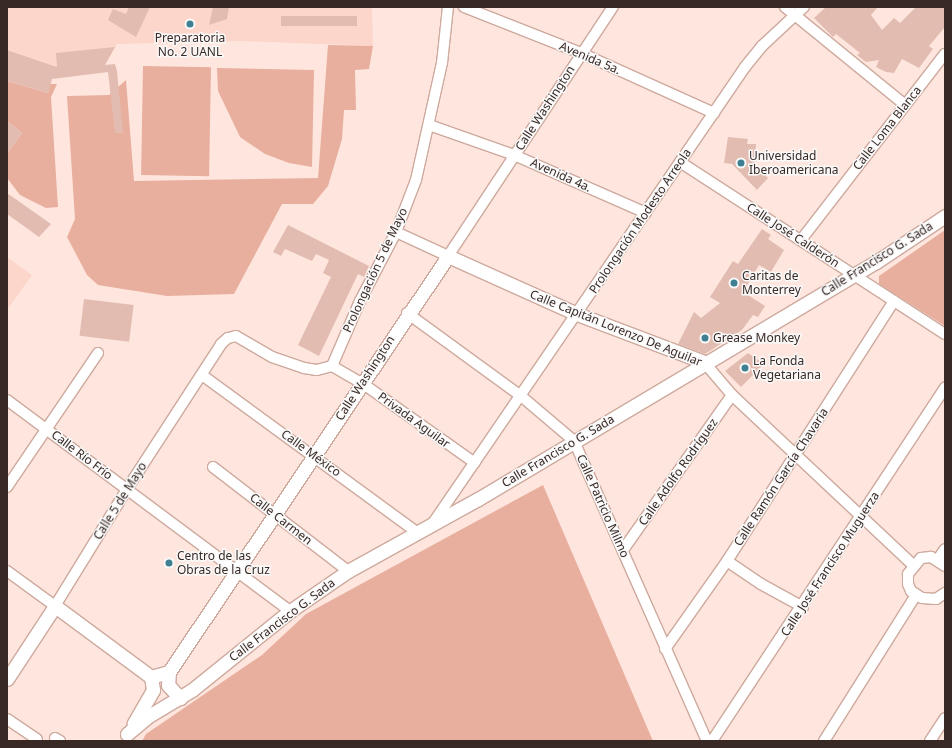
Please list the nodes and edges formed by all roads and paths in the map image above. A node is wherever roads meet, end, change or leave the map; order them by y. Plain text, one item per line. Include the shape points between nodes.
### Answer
1 (448, 7) edge
2 (464, 7) edge
3 (613, 7) edge
4 (785, 7) edge
5 (804, 7) edge
6 (795, 15) junction
7 (581, 53) junction
8 (945, 54) edge
9 (904, 105) junction
10 (714, 113) junction
11 (429, 124) junction
12 (514, 155) junction
13 (680, 162) junction
14 (646, 213) junction
15 (945, 216) edge
16 (396, 232) junction
17 (801, 240) junction
18 (448, 256) junction
19 (854, 274) junction
20 (894, 301) junction
21 (407, 313) junction
22 (577, 314) junction
23 (945, 334) edge
24 (98, 353) dead end
25 (680, 353) junction
26 (704, 362) junction
27 (332, 366) junction
28 (202, 375) junction
29 (675, 380) junction
30 (362, 383) junction
31 (945, 387) edge
32 (732, 394) junction
33 (521, 396) junction
34 (7, 400) edge
35 (48, 430) junction
36 (574, 441) junction
37 (796, 454) junction
38 (315, 456) junction
39 (475, 463) junction
40 (213, 467) dead end
41 (7, 487) edge
42 (127, 489) junction
43 (275, 513) junction
44 (862, 514) junction
45 (433, 524) junction
46 (418, 533) junction
47 (945, 549) edge
48 (623, 550) junction
49 (727, 561) junction
50 (942, 562) edge
51 (913, 565) junction
52 (237, 569) junction
53 (7, 571) edge
54 (348, 571) junction
55 (945, 593) edge
56 (916, 595) junction
57 (55, 606) junction
58 (802, 607) junction
59 (290, 611) junction
60 (665, 650) junction
61 (169, 672) junction
62 (151, 677) junction
63 (7, 679) edge
64 (180, 698) junction
65 (945, 718) edge
66 (7, 719) edge
67 (125, 738) edge
68 (37, 739) dead end
69 (708, 741) edge
70 (712, 741) edge
71 (824, 741) edge
72 (930, 741) edge

1 - 11 street, Prolongación 5 de Mayo via 442,63
2 - 7 street, Avenida 5a.
3 - 7 street, Calle Washington
4 - 6 street
5 - 6 street, Prolongación Modesto Arreola
6 - 9 street
6 - 10 street, Prolongación Modesto Arreola via 762,46
7 - 10 street, Avenida 5a.
7 - 12 street, Calle Washington
8 - 9 street, Calle Loma Blanca
9 - 17 street, Calle Loma Blanca
10 - 13 street, Prolongación Modesto Arreola
11 - 12 street, Avenida 4a.
11 - 16 street, Prolongación 5 de Mayo via 416,180
12 - 14 street, Avenida 4a.
12 - 18 street, Calle Washington
13 - 14 street, Prolongación Modesto Arreola
13 - 17 street, Calle José Calderón
14 - 22 street, Prolongación Modesto Arreola
15 - 19 street, Calle Francisco G. Sada
16 - 18 street, Calle Capitán Lorenzo De Aguilar
16 - 27 street, Prolongación 5 de Mayo via 360,300
17 - 19 street, Calle José Calderón
18 - 21 street, Calle Washington
18 - 22 street, Calle Capitán Lorenzo De Aguilar
19 - 20 street, Calle José Calderón
19 - 26 street, Calle Francisco G. Sada
20 - 23 street, Calle José Calderón
20 - 37 street, Calle Ramón García Chavaria
21 - 30 street, Calle Washington
21 - 33 street, Calle Patricio Milmo
22 - 25 street, Calle Capitán Lorenzo De Aguilar
22 - 33 street, Prolongación Modesto Arreola
24 - 35 street
25 - 26 street, Calle Capitán Lorenzo De Aguilar
25 - 29 street via 682,367
26 - 29 street, Calle Francisco G. Sada
26 - 32 street, Calle Capitán Lorenzo De Aguilar
27 - 28 street, Calle 5 de Mayo via 317,370 304,368 272,356 233,336 221,344
27 - 30 street, Privada Aguilar
28 - 38 street, Calle México
28 - 42 street, Calle 5 de Mayo
29 - 36 street, Calle Francisco G. Sada
30 - 38 street, Calle Washington
30 - 39 street, Privada Aguilar
31 - 44 street, Calle José Francisco Muguerza
32 - 37 street, Calle Capitán Lorenzo De Aguilar
32 - 48 street, Calle Adolfo Rodríguez
33 - 36 street, Calle Patricio Milmo
33 - 39 street, Prolongación Modesto Arreola
34 - 35 street, Calle Río Frío
35 - 41 street
35 - 42 street, Calle Río Frío
36 - 45 street, Calle Francisco G. Sada
36 - 48 street, Calle Patricio Milmo
37 - 44 street, Calle Capitán Lorenzo De Aguilar
37 - 49 street, Calle Ramón García Chavaria
38 - 43 street, Calle Washington
38 - 46 street, Calle México
39 - 45 street, Prolongación Modesto Arreola
40 - 43 street, Calle Carmen
42 - 52 street, Calle Río Frío
42 - 57 street, Calle 5 de Mayo
43 - 52 street, Calle Washington
43 - 54 street, Calle Carmen
44 - 51 street, Calle Capitán Lorenzo De Aguilar
44 - 58 street, Calle José Francisco Muguerza
45 - 46 street, Calle Francisco G. Sada
46 - 54 street, Calle Francisco G. Sada
47 - 50 street
48 - 60 street, Calle Patricio Milmo
49 - 58 street
49 - 60 street, Calle Ramón García Chavaria
50 - 51 street via 921,558
51 - 56 street via 908,574 908,584
52 - 59 street, Calle Río Frío
52 - 61 street, Calle Washington
53 - 57 street
54 - 59 street, Calle Francisco G. Sada
55 - 56 street via 928,600
56 - 71 street
57 - 62 street
57 - 63 street, Calle 5 de Mayo
58 - 70 street, Calle José Francisco Muguerza
59 - 64 street, Calle Francisco G. Sada
60 - 69 street, Calle Patricio Milmo
61 - 62 street
61 - 64 street via 168,685
62 - 67 street via 153,690
64 - 67 street, Calle Francisco G. Sada via 147,717
65 - 72 street
66 - 68 street

